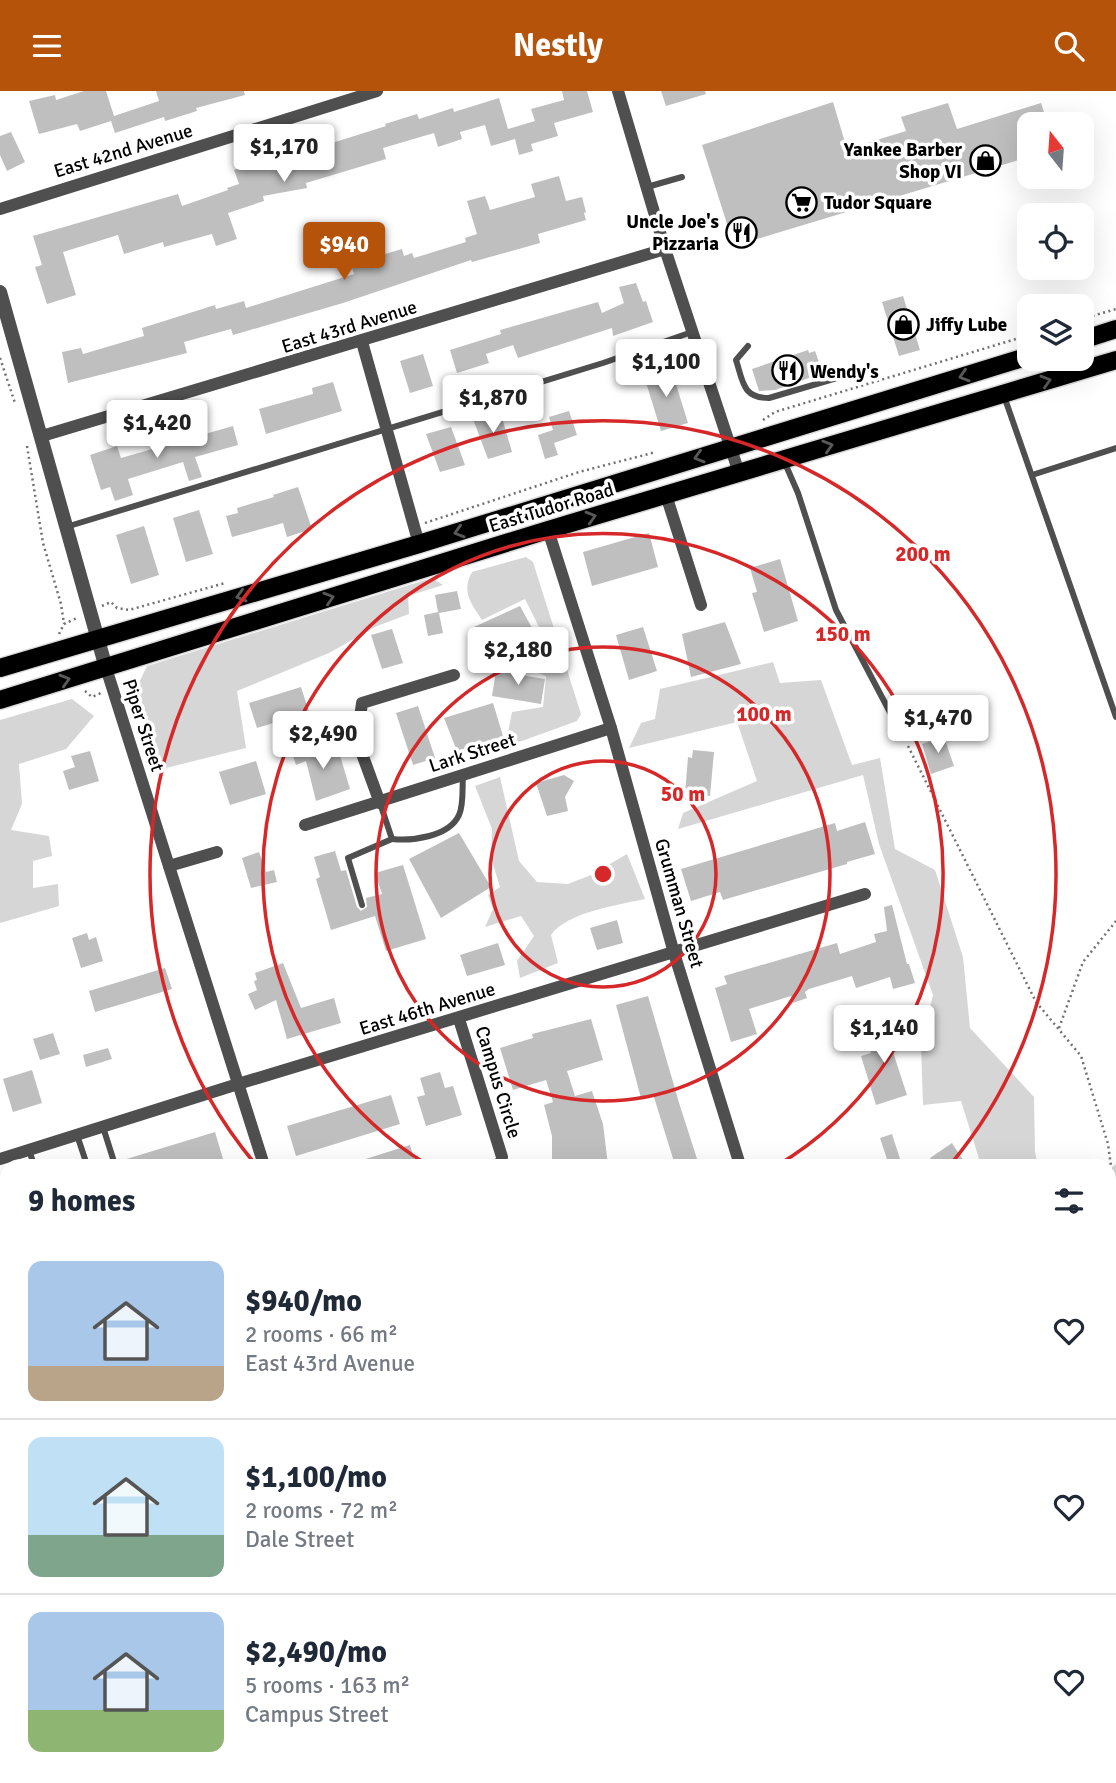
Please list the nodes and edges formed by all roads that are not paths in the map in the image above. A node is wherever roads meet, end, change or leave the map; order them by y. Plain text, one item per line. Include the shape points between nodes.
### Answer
1 (377, 91) edge
2 (618, 91) edge
3 (682, 177) dead end
4 (647, 187) junction
5 (0, 209) edge
6 (666, 250) junction
7 (0, 292) edge
8 (1116, 329) edge
9 (692, 332) junction
10 (1094, 336) edge
11 (362, 342) junction
12 (748, 346) dead end
13 (1017, 360) edge
14 (1116, 360) edge
15 (847, 375) dead end
16 (1003, 394) junction
17 (387, 429) junction
18 (42, 436) junction
19 (730, 448) junction
20 (1116, 448) edge
21 (783, 460) junction
22 (739, 473) junction
23 (1032, 475) junction
24 (667, 495) junction
25 (66, 527) junction
26 (548, 530) junction
27 (416, 535) junction
28 (701, 605) dead end
29 (97, 639) junction
30 (106, 667) junction
31 (0, 669) edge
32 (454, 675) dead end
33 (0, 700) edge
34 (1116, 717) edge
35 (611, 728) junction
36 (904, 737) road end
37 (463, 775) junction
38 (380, 803) junction
39 (305, 825) dead end
40 (392, 839) junction
41 (217, 852) dead end
42 (169, 866) junction
43 (865, 894) dead end
44 (362, 905) dead end
45 (674, 953) junction
46 (459, 1019) junction
47 (238, 1084) junction
48 (103, 1127) junction
49 (77, 1135) junction
50 (29, 1150) junction
51 (0, 1159) edge
52 (32, 1159) edge
53 (85, 1159) edge
54 (111, 1159) edge
55 (262, 1159) edge
56 (496, 1159) edge
57 (738, 1159) edge

1 - 5 street, East 42nd Avenue
2 - 4 street
3 - 4 lane
4 - 6 street
6 - 9 street
6 - 11 street, East 43rd Avenue
7 - 18 street, Piper Street
8 - 10 main road
9 - 17 lane
9 - 19 street
11 - 17 street
11 - 18 street, East 43rd Avenue
12 - 15 lane via 736,360 746,390 757,398
13 -> 19 main road, East Tudor Road
16 -> 14 main road, East Tudor Road
21 -> 16 main road, East Tudor Road
16 - 23 lane
17 - 25 lane
17 - 27 street
18 - 25 street, Piper Street
19 - 22 street
19 -> 27 main road, East Tudor Road
20 - 23 lane
21 - 22 main road, East Tudor Road
21 - 36 lane via 836,610
22 - 24 main road, East Tudor Road
23 - 34 lane
26 -> 24 main road, East Tudor Road
24 - 28 street
25 - 29 street, Piper Street
30 -> 26 main road, East Tudor Road
26 - 35 street, Grumman Street
27 -> 29 main road, East Tudor Road
29 - 30 street, Piper Street
29 - 31 main road, East Tudor Road
33 -> 30 main road, East Tudor Road
30 - 42 street, Piper Street
32 - 38 street via 362,703 357,740
35 - 37 street, Lark Street
35 - 45 street, Grumman Street
37 - 38 street, Lark Street
37 - 40 lane via 460,814 455,821 423,837
38 - 39 street, Lark Street
38 - 40 lane
40 - 44 lane via 348,858
41 - 42 street
42 - 47 street, Piper Street
43 - 45 street, East 46th Avenue
45 - 46 street, East 46th Avenue
45 - 57 street, Grumman Street
46 - 47 street, East 46th Avenue
46 - 56 street, Campus Circle
47 - 48 street, East 46th Avenue
47 - 55 street, Piper Street
48 - 49 street, East 46th Avenue
48 - 54 lane
49 - 50 street, East 46th Avenue
49 - 53 lane
50 - 51 street, East 46th Avenue
50 - 52 lane

